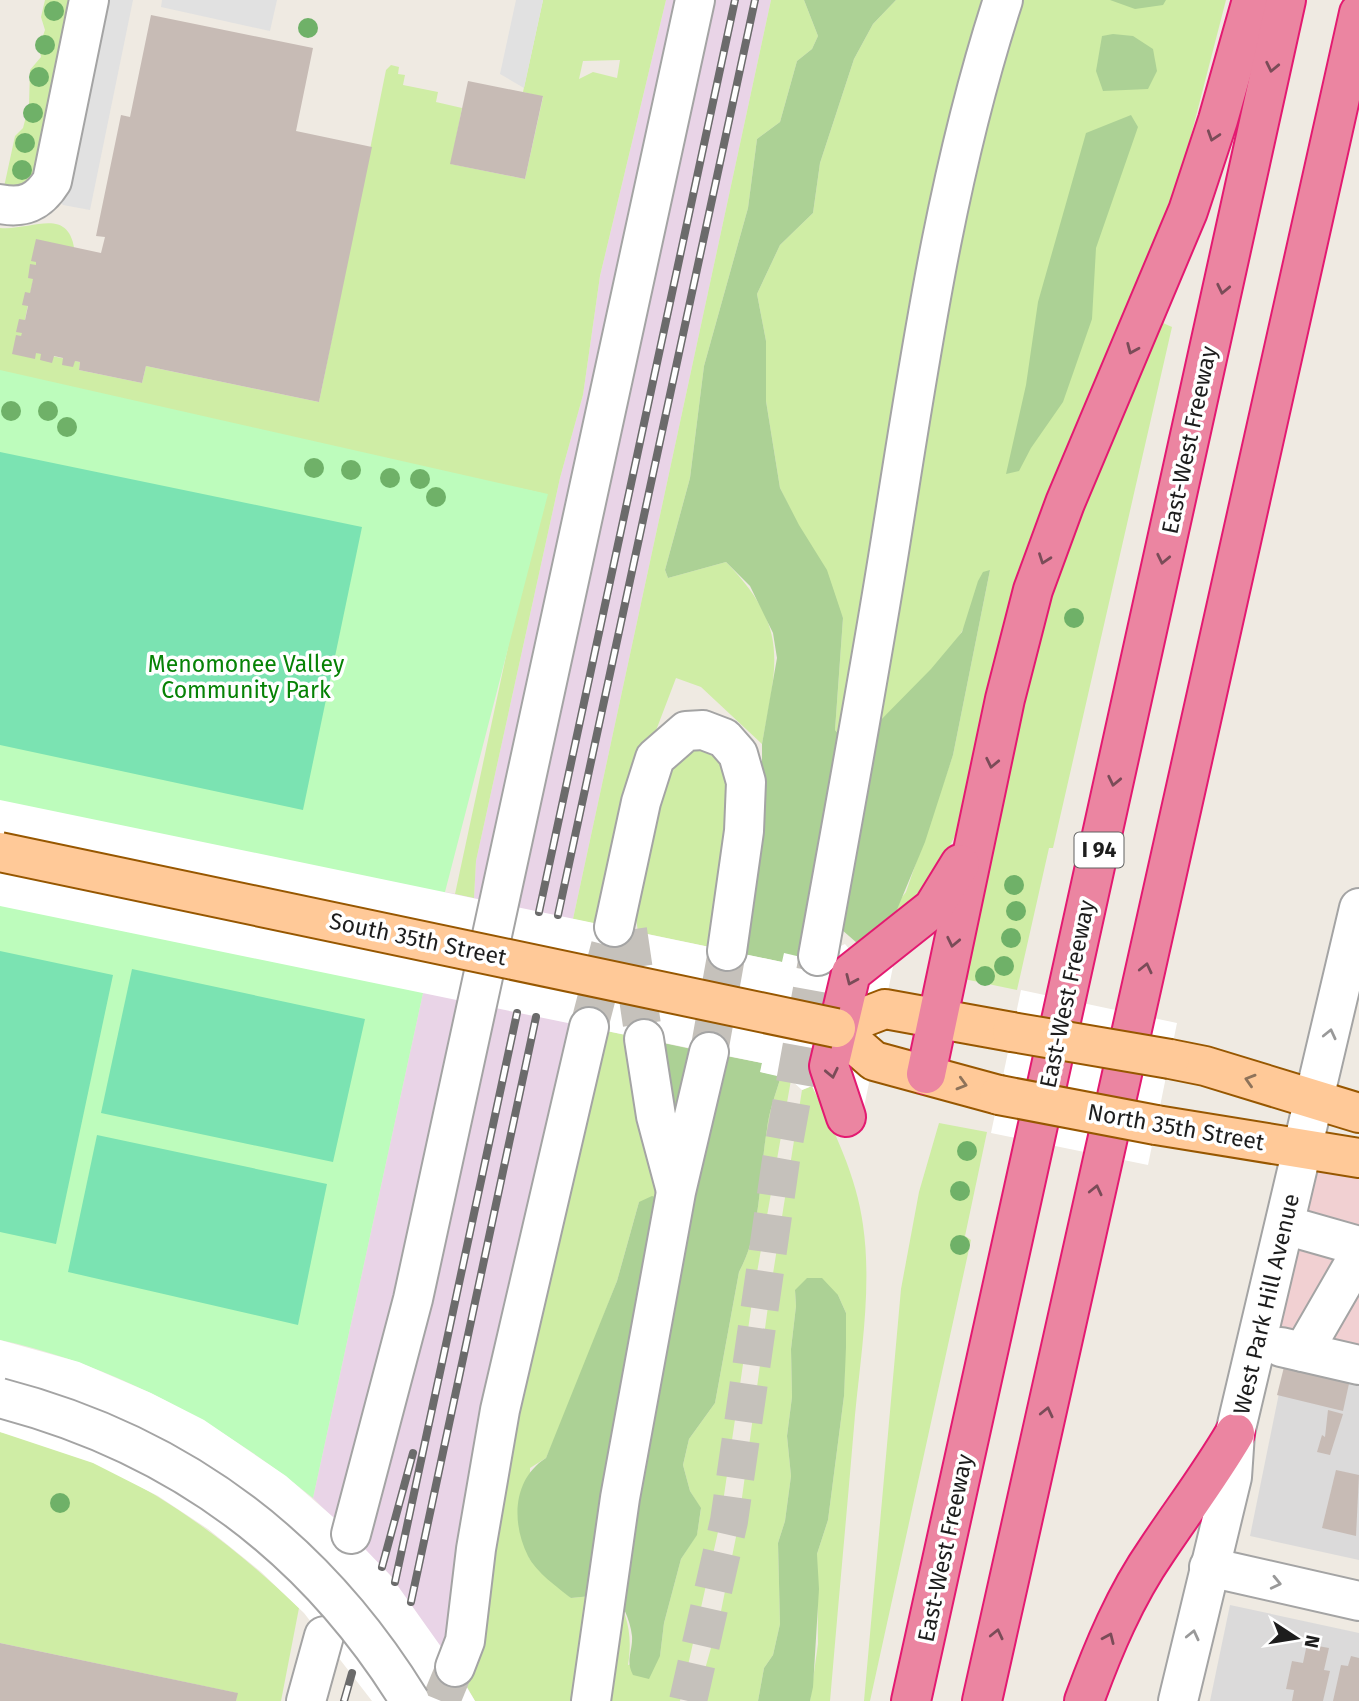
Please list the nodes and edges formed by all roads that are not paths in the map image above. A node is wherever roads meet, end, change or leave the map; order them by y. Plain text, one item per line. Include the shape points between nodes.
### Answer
1 (89, 0) edge
2 (695, 0) edge
3 (1003, 0) edge
4 (1252, 0) edge
5 (1286, 0) edge
6 (1359, 13) edge
7 (0, 204) edge
8 (978, 827) junction
9 (0, 852) edge
10 (1359, 908) edge
11 (621, 920) tunnel mouth
12 (727, 951) tunnel mouth
13 (818, 956) tunnel mouth
14 (938, 1018) junction
15 (589, 1027) tunnel mouth
16 (836, 1028) junction
17 (644, 1039) tunnel mouth
18 (709, 1052) tunnel mouth
19 (926, 1074) junction
20 (1315, 1100) junction
21 (1359, 1114) edge
22 (846, 1117) dead end
23 (1303, 1148) junction
24 (1359, 1158) edge
25 (676, 1192) junction
26 (1285, 1225) junction
27 (1359, 1246) edge
28 (1359, 1255) edge
29 (1258, 1342) junction
30 (1303, 1352) junction
31 (1359, 1365) edge
32 (0, 1398) edge
33 (1235, 1433) junction
34 (351, 1534) dead end
35 (1209, 1567) junction
36 (1359, 1601) edge
37 (324, 1636) dead end
38 (455, 1667) tunnel mouth
39 (306, 1701) edge
40 (411, 1701) edge
41 (591, 1701) edge
42 (911, 1701) edge
43 (982, 1701) edge
44 (1084, 1701) edge
45 (1178, 1701) edge

1 - 7 street via 51,183 33,202 13,207
2 - 34 street via 413,1299
3 - 13 street via 971,104 950,198
4 -> 8 highway via 1188,211 1033,590
5 -> 42 highway, East-West Freeway / I 94
43 -> 6 highway
8 -> 14 highway
8 -> 16 highway via 933,908 850,974
9 - 16 main road, South 35th Street, bridge
20 -> 10 street, West Park Hill Avenue
11 - 12 street via 641,802 655,758 686,731 704,730 724,738 738,754 746,782
14 - 16 main road via 885,1009
14 - 19 highway
20 -> 14 main road, bridge via 1205,1066
15 - 38 street via 500,1410 465,1642
16 - 19 main road, North 35th Street via 874,1061
16 -> 22 highway via 829,1066
17 - 25 street via 656,1116
18 - 25 street
19 -> 23 main road, North 35th Street, bridge via 999,1095
20 - 21 main road
20 - 23 street, West Park Hill Avenue
23 - 24 main road, North 35th Street
23 - 26 street, West Park Hill Avenue
25 - 41 street via 620,1498
26 - 27 street
26 - 29 street, West Park Hill Avenue
28 - 30 street
29 - 30 street
29 - 33 street, West Park Hill Avenue
30 - 31 street
32 - 40 street, bridge via 119,1438 224,1499 314,1576 370,1641
33 - 35 street, West Park Hill Avenue via 1231,1477
44 -> 33 highway via 1128,1599
35 -> 36 street
45 -> 35 street, West Park Hill Avenue
37 - 39 street

